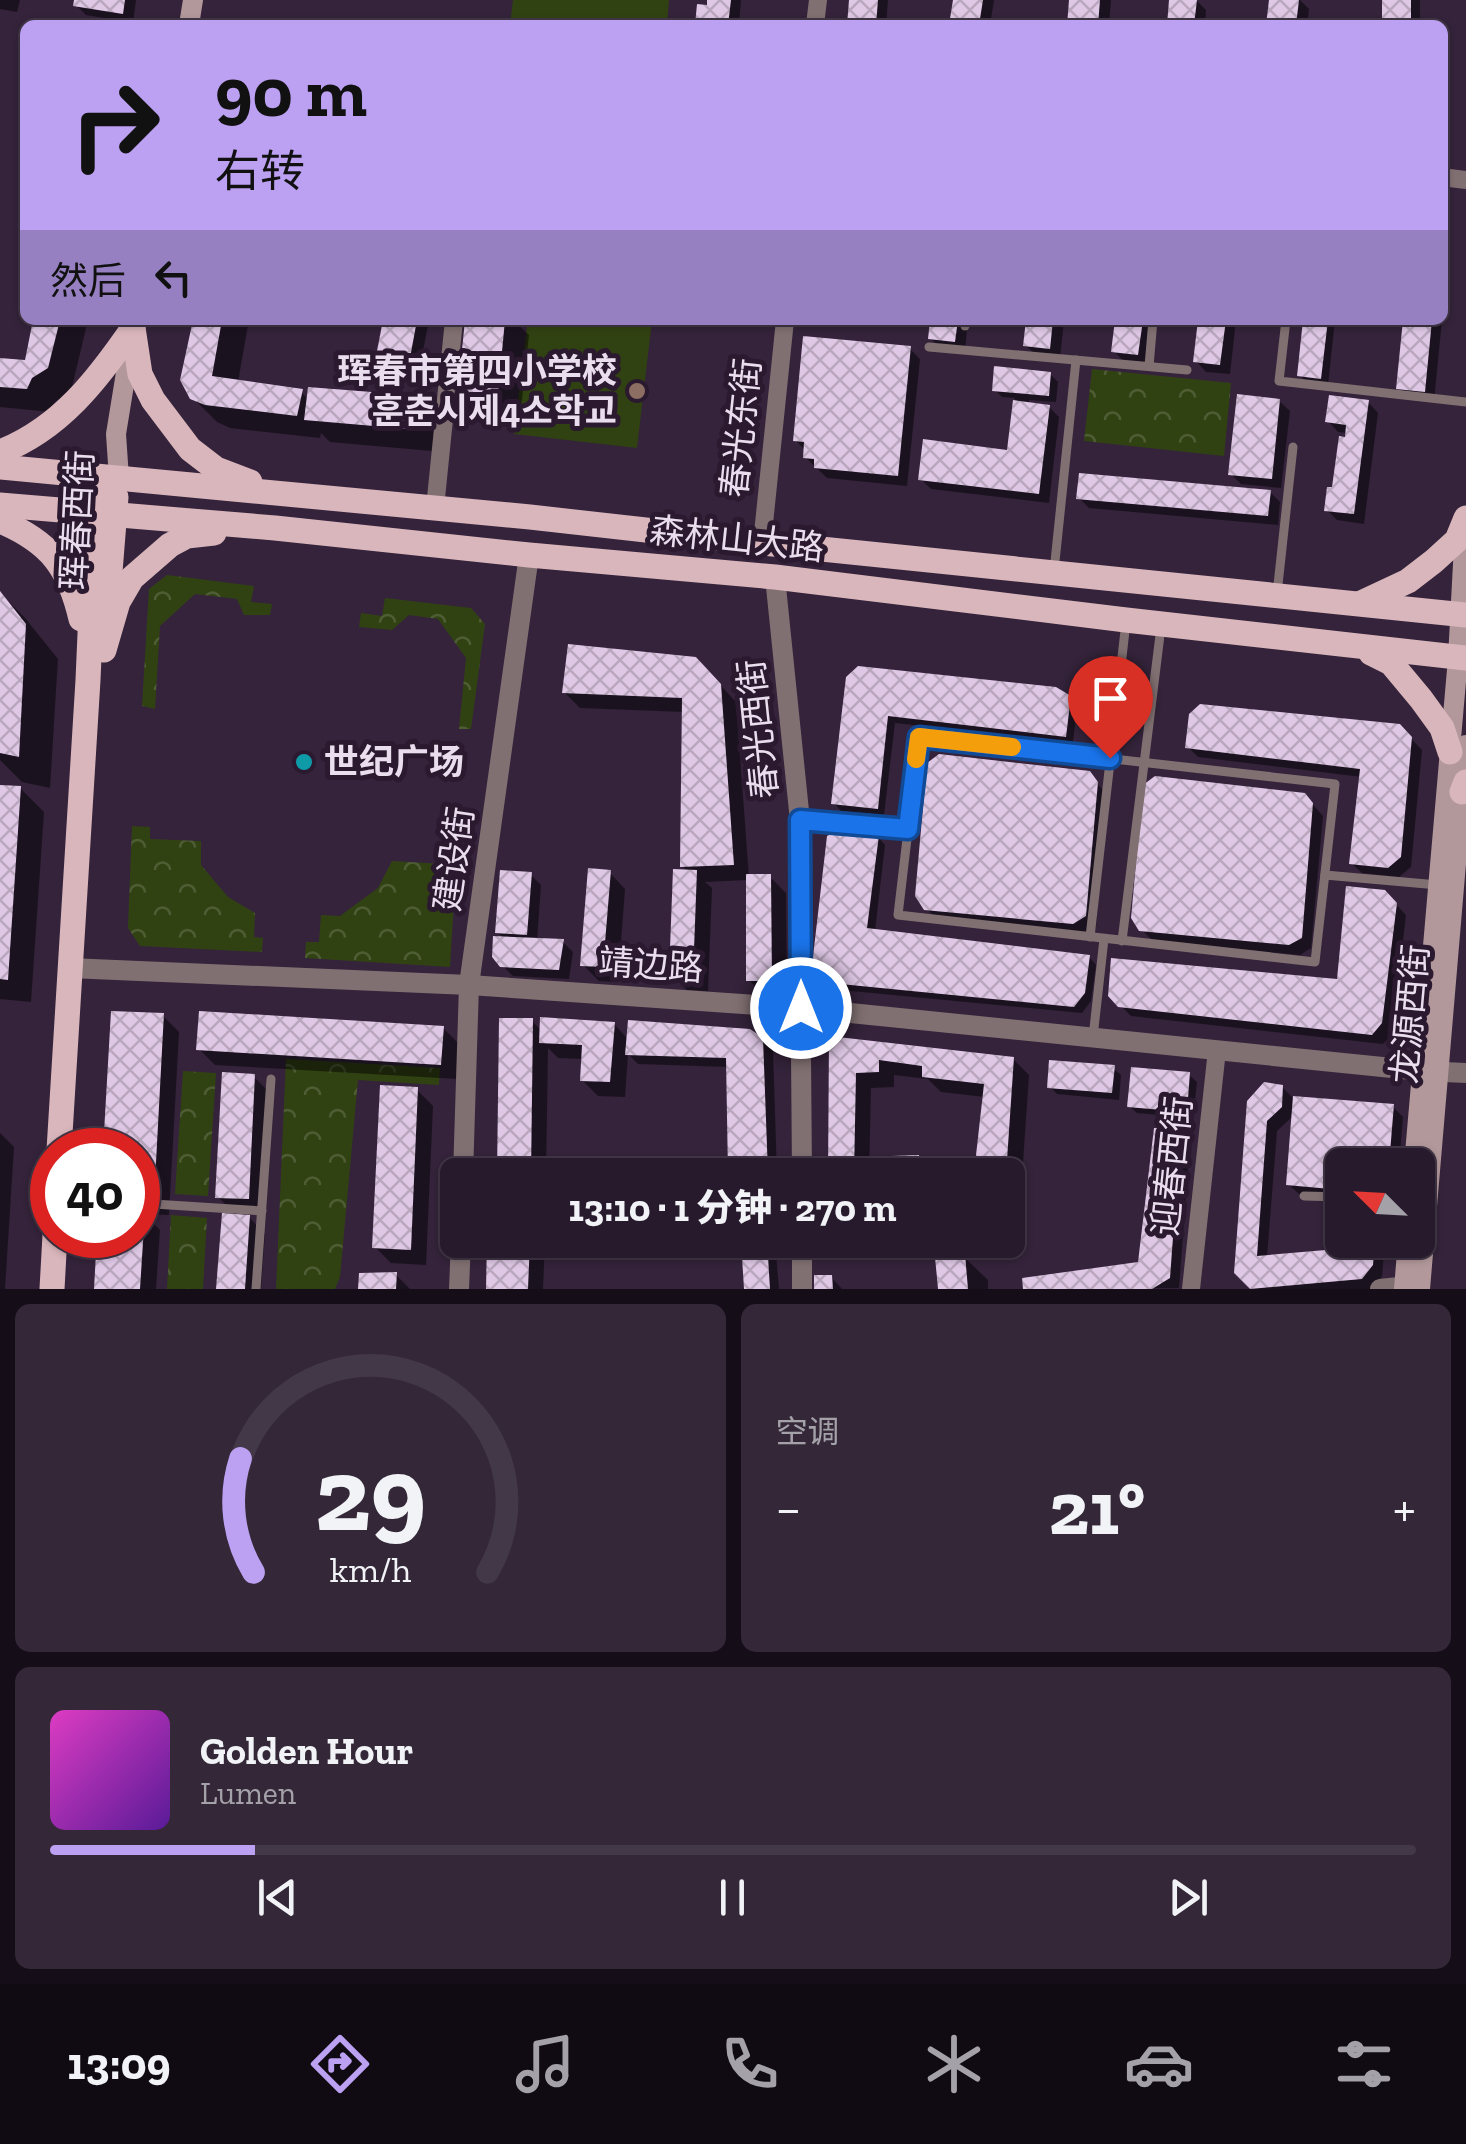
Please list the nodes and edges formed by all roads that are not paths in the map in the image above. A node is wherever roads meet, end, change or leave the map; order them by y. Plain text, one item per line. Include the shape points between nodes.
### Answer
1 (133, 325) edge
2 (134, 325) edge
3 (134, 325) edge
4 (453, 325) edge
5 (784, 325) edge
6 (1153, 325) edge
7 (1285, 325) edge
8 (930, 347) dead end
9 (1076, 360) junction
10 (1150, 366) junction
11 (1186, 370) dead end
12 (1466, 402) edge
13 (1293, 447) dead end
14 (0, 452) edge
15 (0, 467) edge
16 (108, 477) junction
17 (283, 494) junction
18 (0, 505) edge
19 (435, 508) junction
20 (104, 513) junction
21 (1466, 518) edge
22 (0, 521) edge
23 (276, 528) junction
24 (762, 543) junction
25 (529, 555) junction
26 (1054, 573) junction
27 (775, 577) junction
28 (1277, 596) junction
29 (1316, 600) junction
30 (1358, 604) junction
31 (1462, 615) edge
32 (1126, 620) junction
33 (1161, 624) junction
34 (1310, 642) junction
35 (1357, 647) junction
36 (104, 650) junction
37 (1462, 658) edge
38 (88, 680) junction
39 (1458, 748) edge
40 (1110, 758) junction
41 (1144, 762) junction
42 (1464, 787) edge
43 (800, 820) junction
44 (908, 829) junction
45 (1325, 875) junction
46 (1452, 886) edge
47 (1090, 937) junction
48 (1104, 938) junction
49 (1122, 941) junction
50 (77, 968) junction
51 (469, 985) junction
52 (801, 1008) junction
53 (1093, 1037) junction
54 (1217, 1050) junction
55 (1430, 1072) junction
56 (1466, 1073) edge
57 (272, 1078) dead end
58 (62, 1128) edge
59 (76, 1128) edge
60 (1417, 1148) edge
61 (464, 1158) edge
62 (802, 1158) edge
63 (1304, 1196) dead end
64 (1325, 1197) edge
65 (160, 1204) edge
66 (262, 1211) junction
67 (54, 1258) edge
68 (71, 1258) edge
69 (460, 1258) edge
70 (802, 1258) edge
71 (1410, 1258) edge
72 (1412, 1287) edge
73 (52, 1289) edge
74 (69, 1289) edge
75 (256, 1289) edge
76 (459, 1289) edge
77 (802, 1289) edge
78 (1191, 1289) edge
79 (1380, 1289) edge

1 - 14 main road via 82,398 31,438
2 - 16 main road, 珲春西街
3 - 17 main road via 140,374 190,449 216,469
4 - 19 street
5 - 24 street, 春光东街
6 - 10 lane
7 - 12 lane via 1279,382
8 - 9 lane
9 - 10 lane
9 - 26 lane
10 - 11 lane
13 - 28 lane
15 - 16 main road, 森林山大路
16 - 17 main road, 森林山大路
16 - 20 main road, 珲春西街
17 - 19 main road, 森林山大路
18 - 20 main road, 森林山大路
19 - 24 main road, 森林山大路
20 - 23 main road, 森林山大路
20 - 36 main road, 珲春西街
20 - 38 main road, 珲春西街
21 - 30 main road via 1457,540 1408,582
21 - 31 main road, 龙源西街
22 - 38 main road via 39,541 66,573 81,618
23 - 25 main road, 森林山大路
23 - 36 main road via 187,536 170,545 132,578
24 - 26 main road, 森林山大路
25 - 27 main road, 森林山大路
25 - 51 street, 建设街
26 - 28 main road, 森林山大路
27 - 32 main road, 森林山大路
27 - 43 street, 春光西街
28 - 29 main road, 森林山大路
29 - 30 main road, 森林山大路
29 - 34 main road
30 - 31 main road, 森林山大路
31 - 37 main road, 龙源西街
32 - 33 main road, 森林山大路
32 - 40 lane
33 - 34 main road, 森林山大路
33 - 41 lane
34 - 35 main road, 森林山大路
35 - 37 main road, 森林山大路
35 - 39 main road via 1391,663
36 - 50 main road, 珲春西街
37 - 39 main road, 龙源西街
38 - 50 main road, 珲春西街
39 - 42 main road, 龙源西街
39 - 46 main road, 龙源西街
40 - 41 lane
40 - 44 lane via 919,737
40 - 47 lane
41 - 45 lane via 1336,784
41 - 49 lane
42 - 46 main road, 龙源西街
43 - 44 lane
43 - 52 street, 春光西街
44 - 47 lane via 898,915
45 - 46 lane
45 - 49 lane via 1315,962
46 - 55 main road, 龙源西街
47 - 48 lane
48 - 49 lane
48 - 53 lane
50 - 51 street, 靖边路
50 - 58 main road, 珲春西街
50 - 59 main road, 珲春西街
51 - 52 street, 靖边路
51 - 61 street, 建设街
52 - 53 street, 靖边路
52 - 62 street, 春光西街
53 - 54 street, 靖边路
54 - 55 street, 靖边路
54 - 78 street, 迎春西街
55 - 56 street, 靖边路
55 - 60 main road, 龙源西街
55 - 72 main road, 龙源西街
57 - 66 lane
63 - 64 lane
65 - 66 lane
66 - 75 lane
67 - 73 main road
68 - 74 main road
69 - 76 street
70 - 77 street
71 - 72 main road
72 - 79 street

